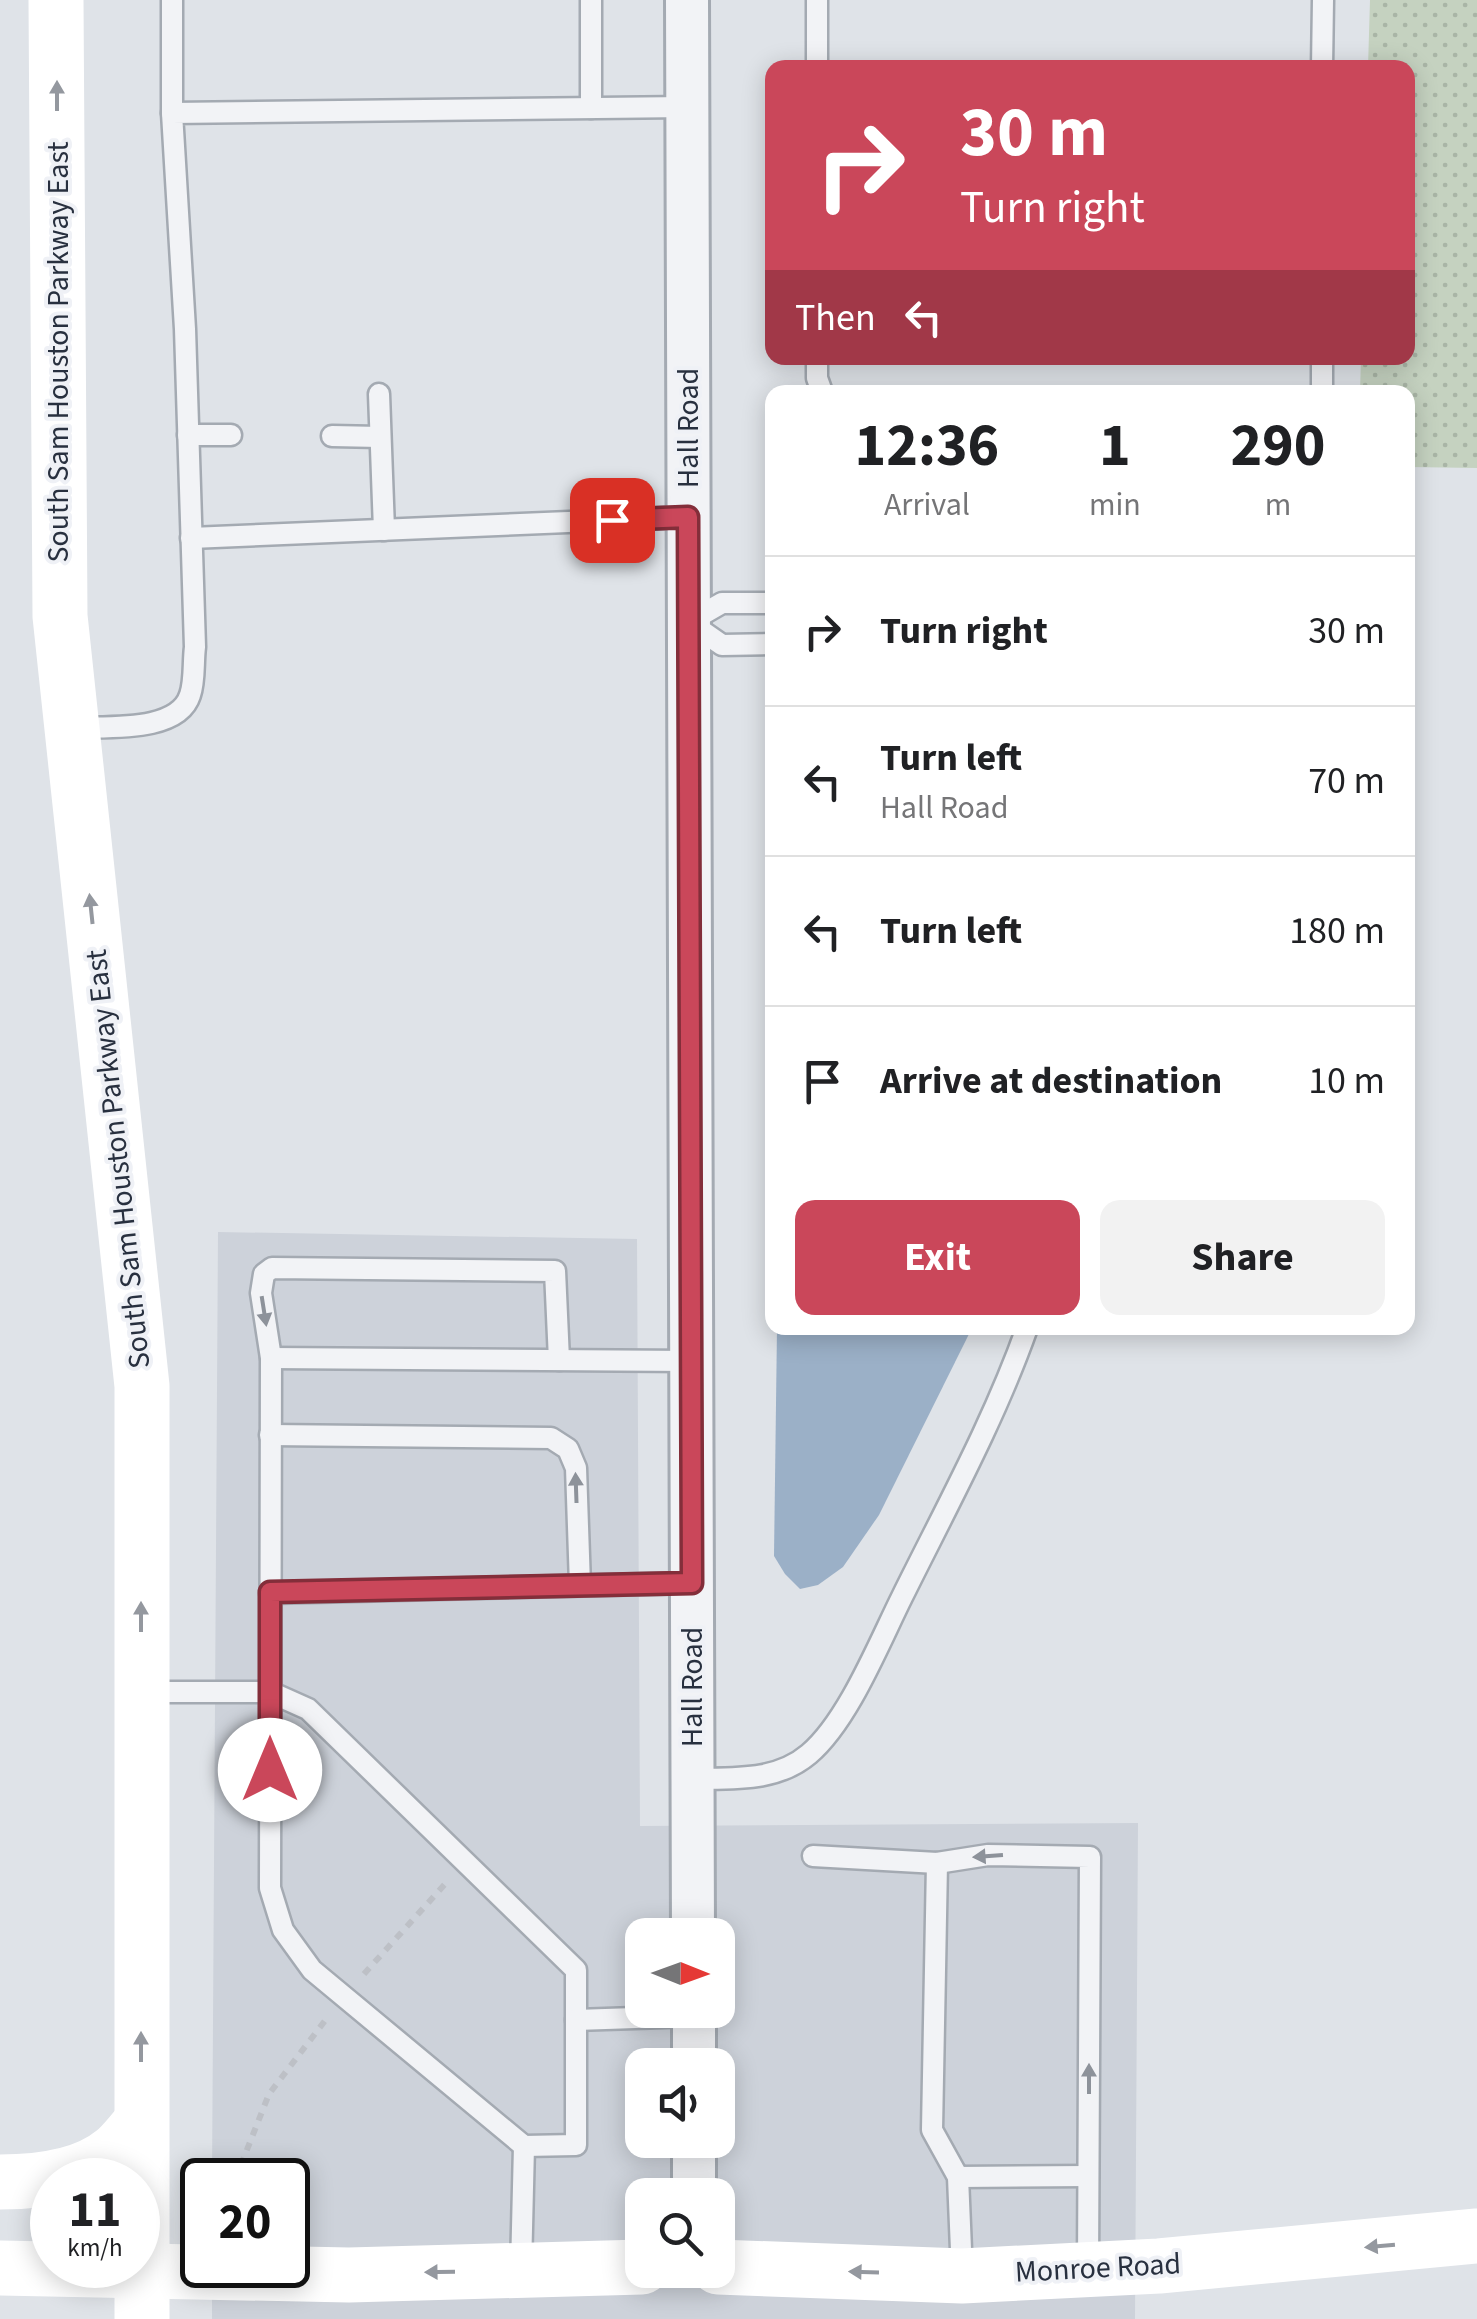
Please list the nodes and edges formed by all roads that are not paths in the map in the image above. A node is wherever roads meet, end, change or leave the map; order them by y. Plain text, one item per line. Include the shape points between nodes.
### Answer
1 (56, 0) edge
2 (172, 0) edge
3 (591, 0) edge
4 (687, 0) edge
5 (817, 0) edge
6 (1323, 0) edge
7 (817, 60) edge
8 (1322, 60) edge
9 (687, 107) junction
10 (591, 108) junction
11 (172, 113) junction
12 (379, 394) dead end
13 (188, 435) junction
14 (231, 436) dead end
15 (332, 436) dead end
16 (380, 437) junction
17 (688, 517) junction
18 (384, 530) junction
19 (191, 538) junction
20 (765, 603) edge
21 (689, 622) junction
22 (765, 644) edge
23 (72, 728) junction
24 (1025, 1335) edge
25 (272, 1358) junction
26 (559, 1360) junction
27 (691, 1360) junction
28 (270, 1434) junction
29 (692, 1583) junction
30 (580, 1585) junction
31 (270, 1592) junction
32 (141, 1692) junction
33 (270, 1692) junction
34 (692, 1779) junction
35 (813, 1856) dead end
36 (936, 1862) junction
37 (693, 1918) edge
38 (625, 2017) edge
39 (576, 2020) junction
40 (141, 2123) junction
41 (524, 2146) junction
42 (1088, 2176) junction
43 (958, 2177) junction
44 (0, 2182) edge
45 (1477, 2236) edge
46 (0, 2268) edge
47 (625, 2268) edge
48 (735, 2269) edge
49 (521, 2270) junction
50 (1088, 2270) junction
51 (142, 2296) edge
52 (964, 2298) edge

23 -> 1 main road, South Sam Houston Parkway East via 60,616
2 - 11 lane
3 - 10 lane
4 - 9 street, Hall Road
5 - 7 lane
6 - 8 lane
9 - 10 lane
9 - 17 street, Hall Road
10 - 11 lane
11 - 13 lane
12 - 16 lane
13 - 14 lane
13 - 19 lane
15 - 16 lane
16 - 18 lane
17 - 18 lane
17 - 21 street, Hall Road
18 - 19 lane
19 - 23 lane via 195,647 190,696 179,714 164,722
20 - 21 lane via 722,603
21 - 22 lane via 722,645
21 - 27 street, Hall Road
32 -> 23 main road, South Sam Houston Parkway East via 142,1386
24 - 34 lane via 1004,1394 850,1702 810,1754 780,1772
25 - 26 lane
26 -> 25 lane via 555,1271 272,1268 264,1274 262,1292
25 - 28 lane
26 - 27 lane
27 - 29 street, Hall Road
30 -> 28 lane via 576,1468 568,1449 551,1438
28 - 31 lane
29 - 30 lane
29 - 34 street, Hall Road
30 - 31 lane
31 - 33 lane
32 - 33 lane
40 -> 32 main road, South Sam Houston Parkway East
33 - 39 lane via 308,1709 576,1970
33 - 41 lane via 270,1888 283,1930 312,1970
34 - 37 street, Hall Road
35 - 36 lane
42 -> 36 lane via 1090,1856
36 - 43 lane via 932,2130
38 - 39 lane
39 - 41 lane via 576,2145
40 - 44 main road via 88,2168
40 - 51 main road, South Sam Houston Parkway East
41 - 49 lane
42 - 43 lane
42 - 50 lane
43 - 52 lane
45 -> 50 main road, Monroe Road
46 - 51 main road
47 - 49 main road
52 -> 48 main road, Monroe Road
49 -> 51 main road via 348,2275
50 - 52 main road, Monroe Road

